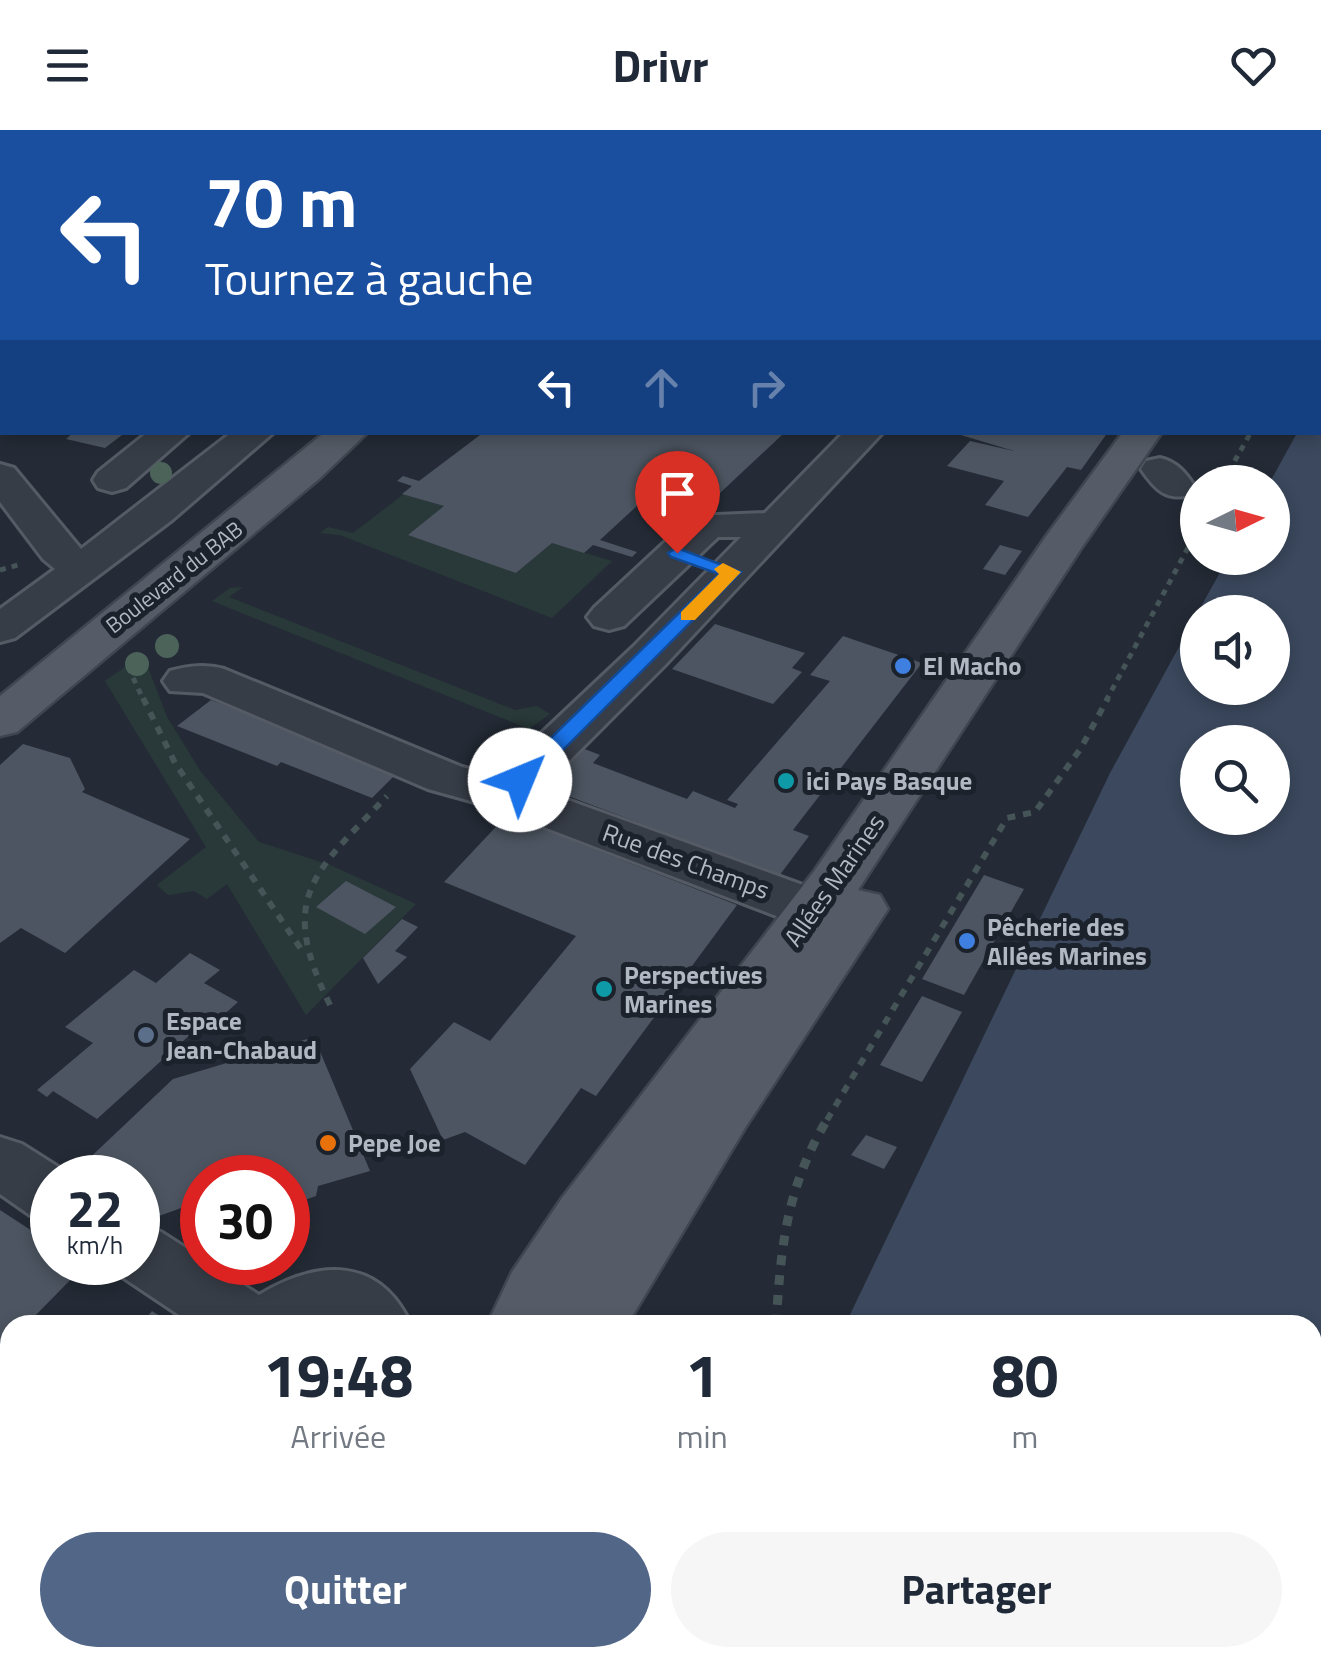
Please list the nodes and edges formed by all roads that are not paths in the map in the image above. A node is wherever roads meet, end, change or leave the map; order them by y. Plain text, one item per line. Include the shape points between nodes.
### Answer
1 (168, 435) edge
2 (252, 435) edge
3 (299, 435) edge
4 (344, 435) edge
5 (862, 435) edge
6 (1166, 455) edge
7 (0, 476) edge
8 (112, 480) dead end
9 (775, 525) junction
10 (677, 553) junction
11 (82, 570) junction
12 (732, 572) junction
13 (610, 618) dead end
14 (0, 629) edge
15 (0, 678) edge
16 (186, 681) dead end
17 (0, 721) edge
18 (506, 795) junction
19 (833, 916) junction
20 (0, 1162) edge
21 (30, 1182) edge
22 (160, 1266) edge
23 (234, 1315) edge
24 (285, 1315) edge
25 (367, 1315) edge
26 (526, 1315) edge
27 (595, 1315) edge

1 - 8 street
2 - 11 street
3 - 15 main road, Boulevard du BAB
4 - 17 main road, Boulevard du BAB
5 - 9 street
6 - 19 main road, Allées Marines
7 - 11 street via 57,550
9 - 10 street via 706,525
9 - 12 street
10 - 12 street
10 - 13 street
11 - 14 street
12 - 18 street
16 - 18 street, Rue des Champs via 208,679 445,778
18 - 19 street, Rue des Champs
19 - 26 main road, Allées Marines via 585,1218
19 - 27 main road, Allées Marines
20 - 21 street
22 - 23 street
24 - 25 street via 315,1295 348,1298

